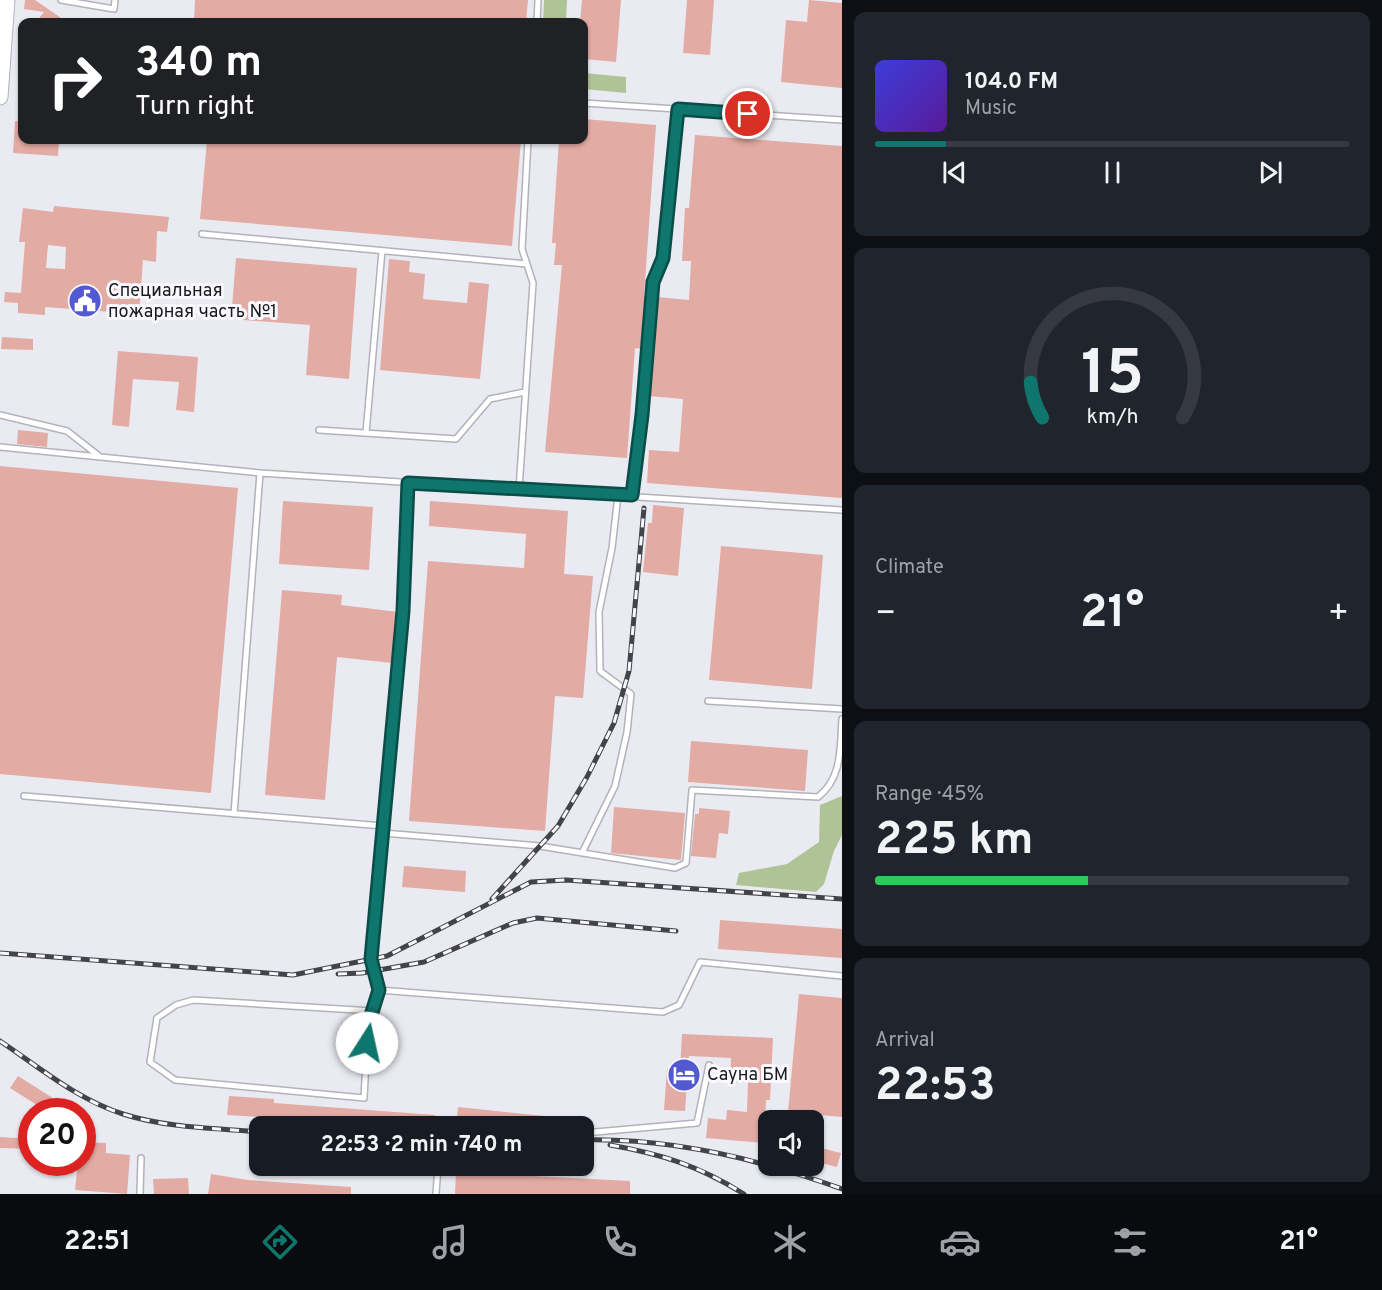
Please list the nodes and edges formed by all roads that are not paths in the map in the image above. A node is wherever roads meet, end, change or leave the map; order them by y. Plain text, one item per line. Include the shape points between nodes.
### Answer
1 (6, 0) edge
2 (61, 0) edge
3 (115, 0) edge
4 (538, 0) edge
5 (537, 18) edge
6 (0, 97) edge
7 (588, 103) edge
8 (678, 109) junction
9 (842, 120) edge
10 (528, 144) edge
11 (202, 234) dead end
12 (382, 251) junction
13 (527, 264) junction
14 (525, 392) junction
15 (0, 415) edge
16 (319, 430) dead end
17 (366, 433) junction
18 (0, 447) edge
19 (100, 457) junction
20 (260, 473) junction
21 (408, 483) junction
22 (519, 489) junction
23 (618, 495) junction
24 (632, 495) junction
25 (842, 510) edge
26 (708, 701) dead end
27 (842, 709) edge
28 (842, 719) edge
29 (24, 796) dead end
30 (234, 814) junction
31 (383, 826) junction
32 (382, 833) junction
33 (582, 853) junction
34 (842, 976) edge
35 (379, 990) junction
36 (373, 1011) junction
37 (709, 1065) dead end
38 (594, 1132) edge
39 (141, 1158) dead end
40 (437, 1176) edge
41 (140, 1194) edge
42 (436, 1194) edge

1 - 6 street
2 - 3 lane via 114,9
4 - 5 lane
7 - 8 lane
8 - 9 lane
8 - 24 lane via 663,258 653,282
10 - 13 lane via 522,249
11 - 12 lane
12 - 13 lane
12 - 17 lane
13 - 14 lane via 533,283
14 - 17 lane via 490,399 456,439
14 - 22 lane
15 - 19 lane via 67,431
16 - 17 lane
18 - 19 lane
19 - 20 lane
20 - 21 lane
20 - 30 lane
21 - 22 lane
21 - 31 lane via 403,611
22 - 23 lane
23 - 24 lane
23 - 33 lane via 599,612 600,671 631,694 615,786
24 - 25 lane
26 - 27 lane
28 - 33 lane via 838,775 831,788 818,797 692,790 686,863 675,868
29 - 30 lane
30 - 31 lane
31 - 32 lane
32 - 33 lane
32 - 35 lane via 371,959
34 - 35 lane via 700,962 679,1005 663,1012
35 - 36 lane
36 - 36 lane via 368,1025 364,1098 176,1080 150,1062 158,1018 176,1005 192,1000
37 - 38 lane via 697,1123
39 - 41 lane
40 - 42 lane

